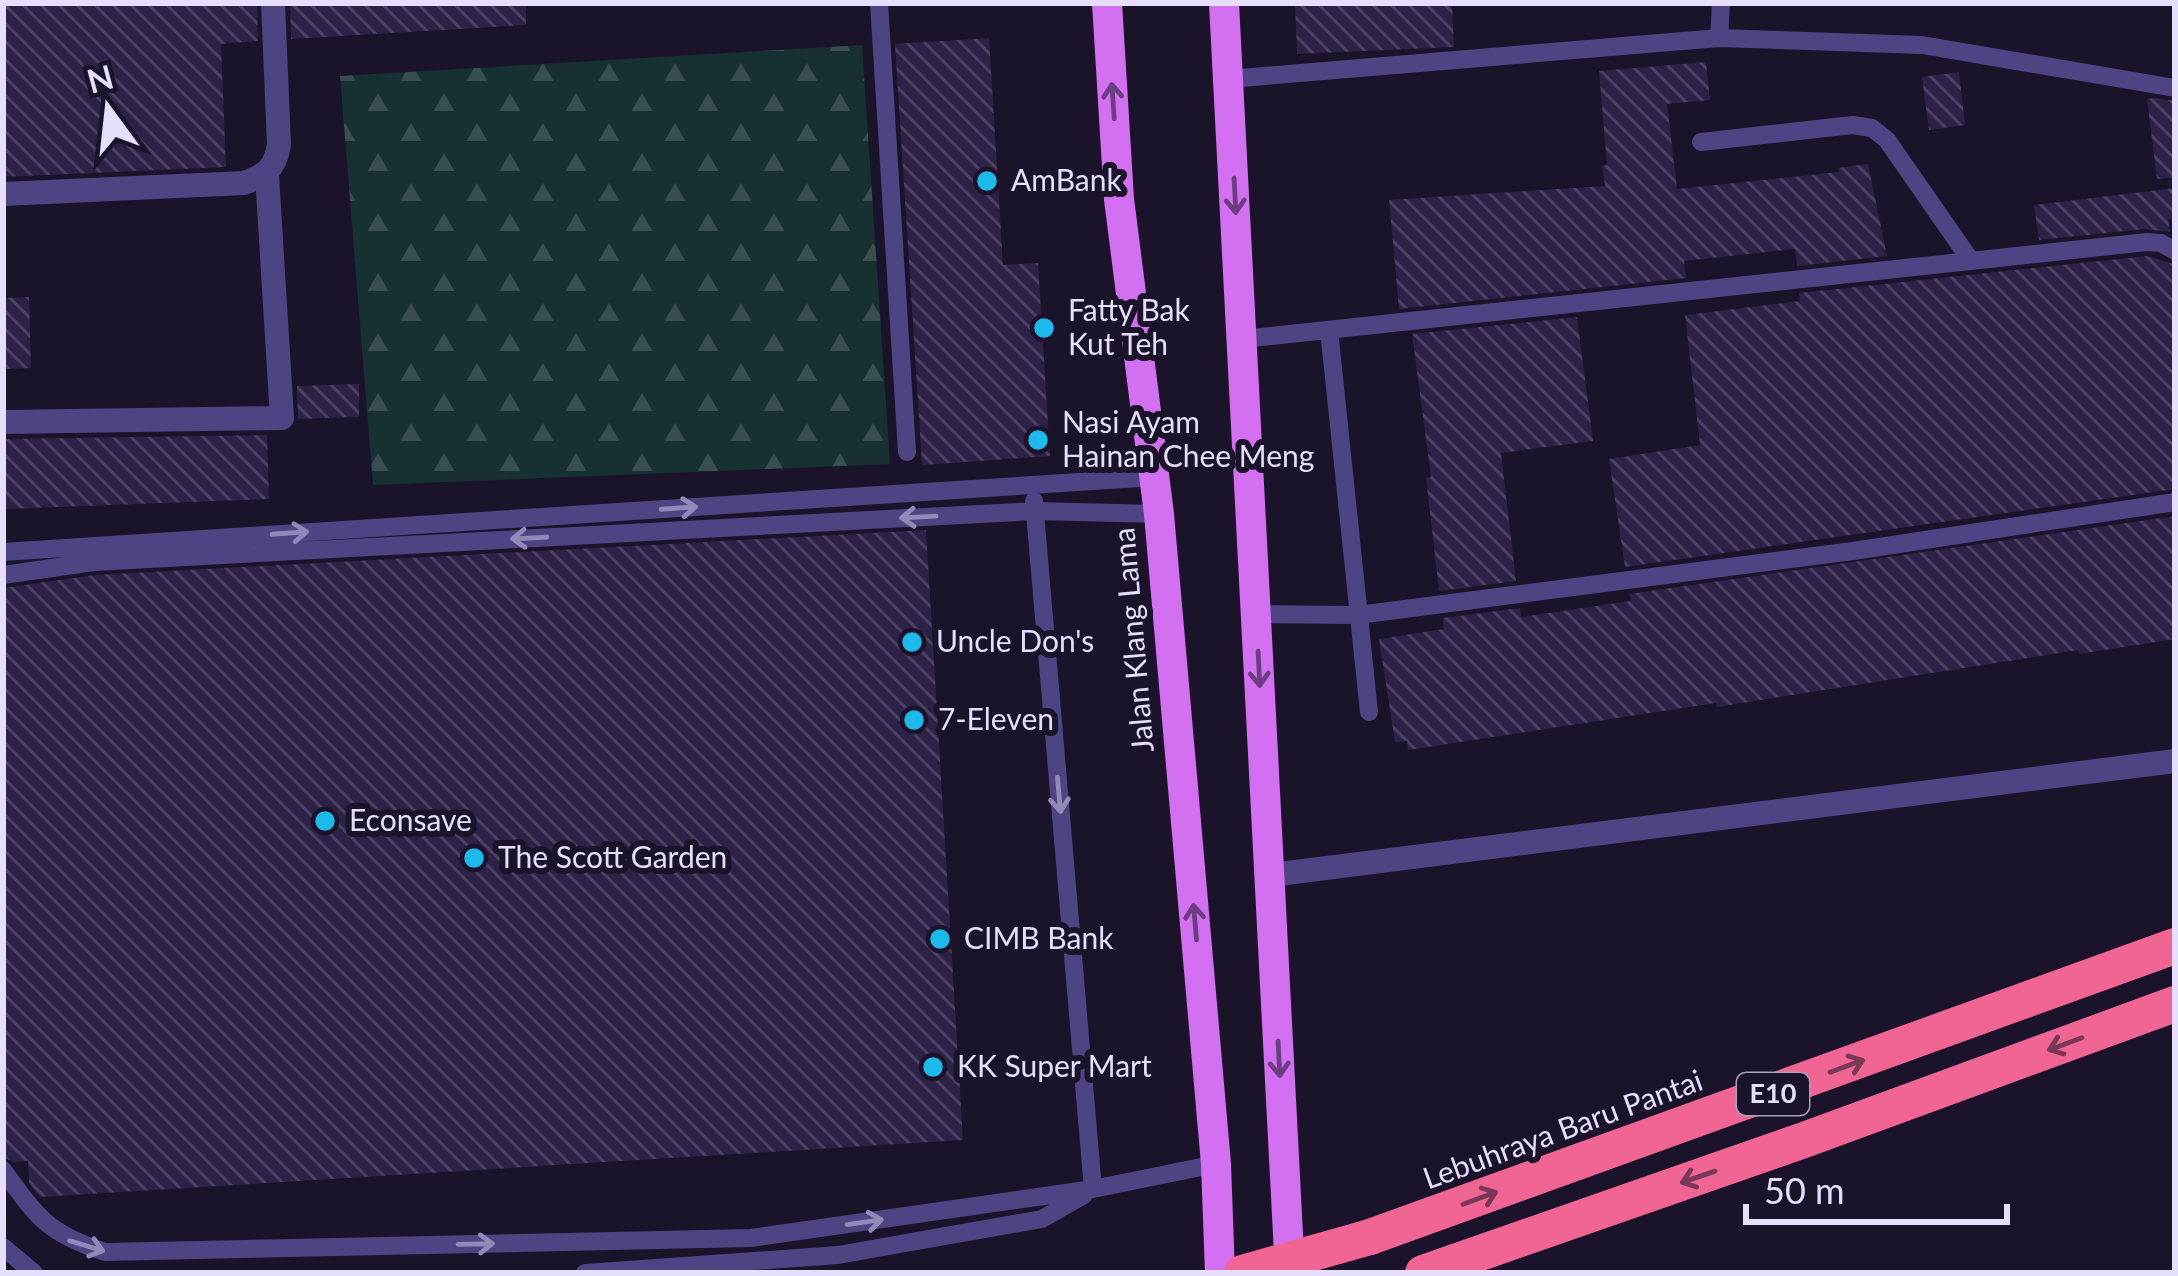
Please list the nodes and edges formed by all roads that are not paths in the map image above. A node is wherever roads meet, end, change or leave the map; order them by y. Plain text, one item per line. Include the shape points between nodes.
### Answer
1 (273, 3) edge
2 (879, 3) edge
3 (1107, 3) edge
4 (1224, 3) edge
5 (1721, 3) edge
6 (1719, 38) junction
7 (1229, 79) junction
8 (2175, 88) edge
9 (1701, 142) dead end
10 (267, 175) junction
11 (3, 194) edge
12 (2175, 251) edge
13 (1970, 261) junction
14 (1329, 330) junction
15 (1243, 339) junction
16 (3, 422) edge
17 (907, 452) dead end
18 (1156, 477) junction
19 (1032, 485) junction
20 (2175, 502) edge
21 (1035, 511) junction
22 (1159, 514) junction
23 (3, 552) edge
24 (3, 574) edge
25 (1257, 614) junction
26 (1358, 615) junction
27 (1369, 712) dead end
28 (2175, 761) edge
29 (1270, 874) junction
30 (2175, 946) edge
31 (2175, 1004) edge
32 (1216, 1164) junction
33 (3, 1170) edge
34 (1093, 1190) junction
35 (3, 1247) edge
36 (34, 1273) edge
37 (585, 1273) edge
38 (1220, 1273) edge
39 (1242, 1273) edge
40 (1290, 1273) edge
41 (1423, 1273) edge

1 - 10 street via 279,145
2 - 17 lane
18 -> 3 main road, Jalan Klang Lama via 1119,199
4 - 7 main road
5 - 6 lane
6 - 7 lane
6 - 8 lane via 1922,45
7 -> 15 main road
9 - 13 lane via 1873,128
10 - 11 street via 244,183
10 - 16 street via 282,418
12 - 13 lane via 2147,242
13 - 14 lane
14 - 15 lane
14 - 26 lane
15 - 25 main road
18 - 19 lane
18 - 22 main road, Jalan Klang Lama
19 - 21 lane
23 -> 19 lane
20 - 26 lane
21 - 22 lane
21 -> 24 lane via 117,560
21 -> 34 lane
32 -> 22 main road, Jalan Klang Lama
25 - 26 lane
25 -> 29 main road
26 - 27 lane
28 - 29 street
29 -> 40 main road
39 -> 30 highway, Lebuhraya Baru Pantai / E10, bridge via 1370,1237
31 -> 41 highway, E10
32 - 34 lane
32 - 38 main road, Jalan Klang Lama
33 -> 34 lane via 39,1219 65,1239 105,1252 751,1238
34 - 37 lane via 1042,1219 838,1255
35 - 36 lane

